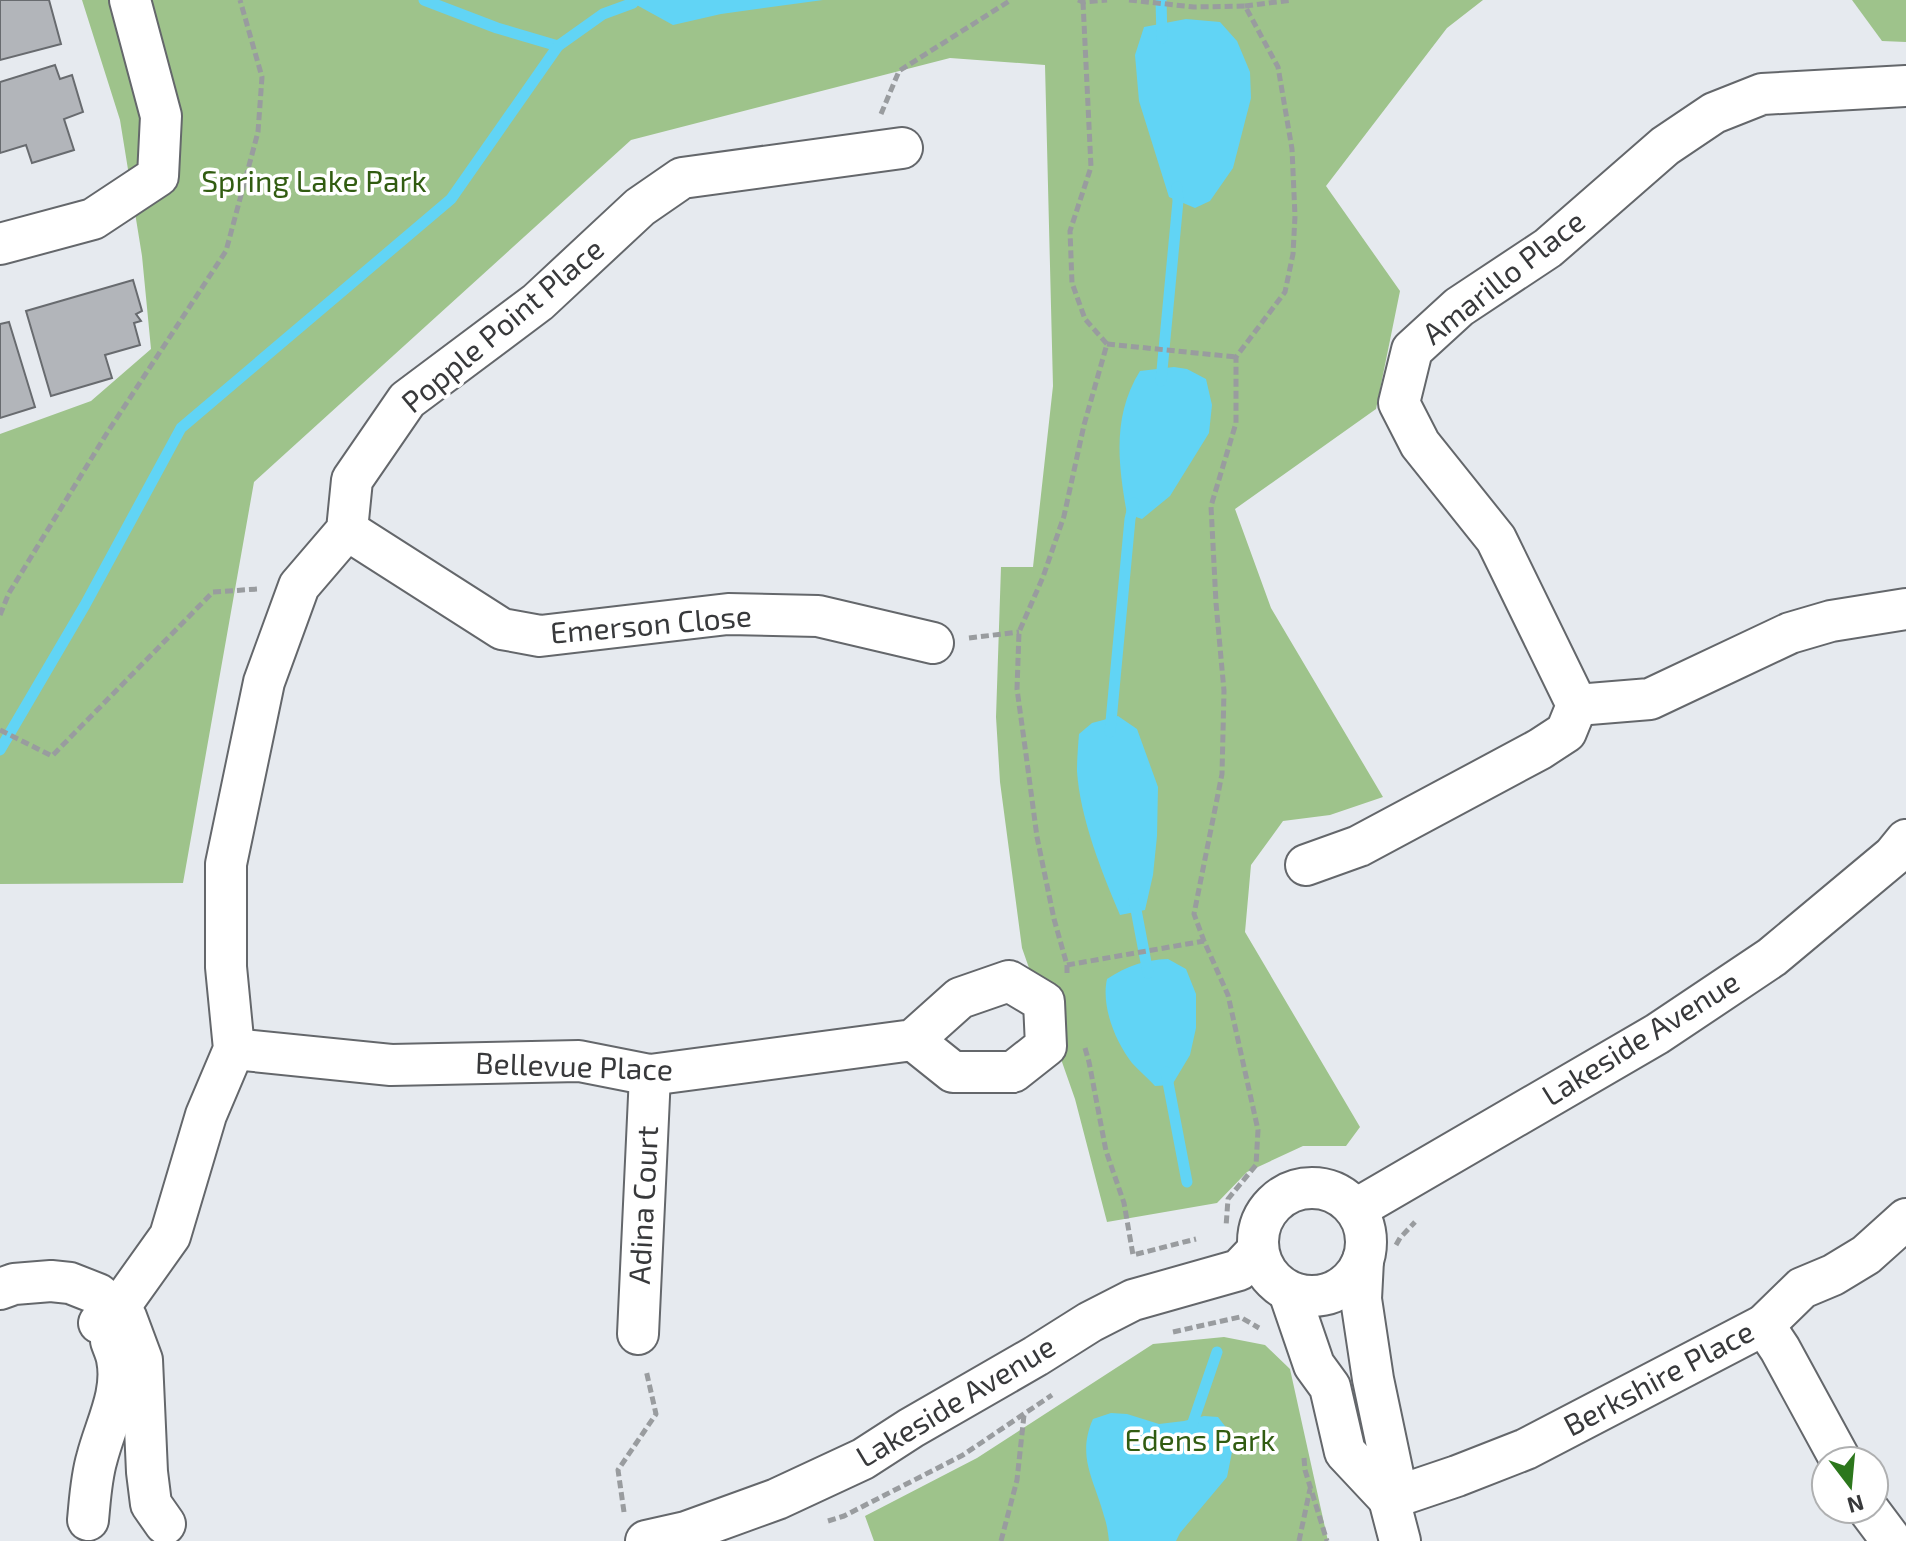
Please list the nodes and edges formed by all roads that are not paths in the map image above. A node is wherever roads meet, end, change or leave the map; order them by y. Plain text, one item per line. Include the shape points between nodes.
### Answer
1 (130, 0) edge
2 (1906, 86) edge
3 (883, 151) road end
4 (0, 244) edge
5 (347, 530) junction
6 (1906, 609) edge
7 (933, 643) road end
8 (1577, 705) junction
9 (1906, 840) edge
10 (1306, 865) dead end
11 (913, 1040) dead end
12 (234, 1049) junction
13 (650, 1075) junction
14 (1356, 1209) junction
15 (1906, 1219) edge
16 (1242, 1241) junction
17 (1379, 1255) junction
18 (0, 1289) edge
19 (1289, 1292) junction
20 (0, 1302) edge
21 (108, 1316) junction
22 (1764, 1325) junction
23 (638, 1334) road end
24 (1832, 1445) edge
25 (1389, 1499) junction
26 (636, 1527) edge
27 (75, 1534) edge
28 (173, 1536) edge
29 (1400, 1541) edge

1 - 4 street via 161,116 158,176 93,219
2 - 8 street, Amarillo Place via 1762,94 1714,113 1665,146 1548,248 1459,307 1412,350 1399,403 1420,444 1496,539
3 - 5 street, Popple Point Place via 682,178 640,207 538,302 407,400 352,480
5 - 7 street, Emerson Close via 502,629 540,636 728,614 818,616
5 - 12 street via 299,586 264,682 226,864 226,967
6 - 8 street via 1790,633 1650,699
8 - 10 street via 1566,732 1540,749 1359,846
9 - 14 street, Lakeside Avenue via 1759,966 1657,1034
11 - 13 street, Bellevue Place
12 - 13 street, Bellevue Place via 391,1065 579,1061
12 - 21 street via 206,1115 170,1236
13 - 23 street, Adina Court
14 - 16 street via 1326,1189 1290,1192 1264,1216 1258,1233
14 - 17 street via 1366,1242
15 - 22 street, Berkshire Place via 1866,1255 1802,1288
16 - 19 street
16 - 26 street, Lakeside Avenue via 1239,1270 1133,1300 863,1459 777,1499 686,1532
17 - 19 street via 1328,1293
17 - 25 street via 1361,1299 1393,1474
18 - 21 street via 70,1283 98,1294
19 - 25 street via 1314,1365 1330,1387 1345,1452
20 - 21 street
21 - 27 street via 118,1383
21 - 28 street via 126,1317 142,1360 151,1504
22 - 24 street
22 - 25 street, Berkshire Place via 1526,1449
25 - 29 street
27 - 28 street via 102,1511 127,1506 152,1513

